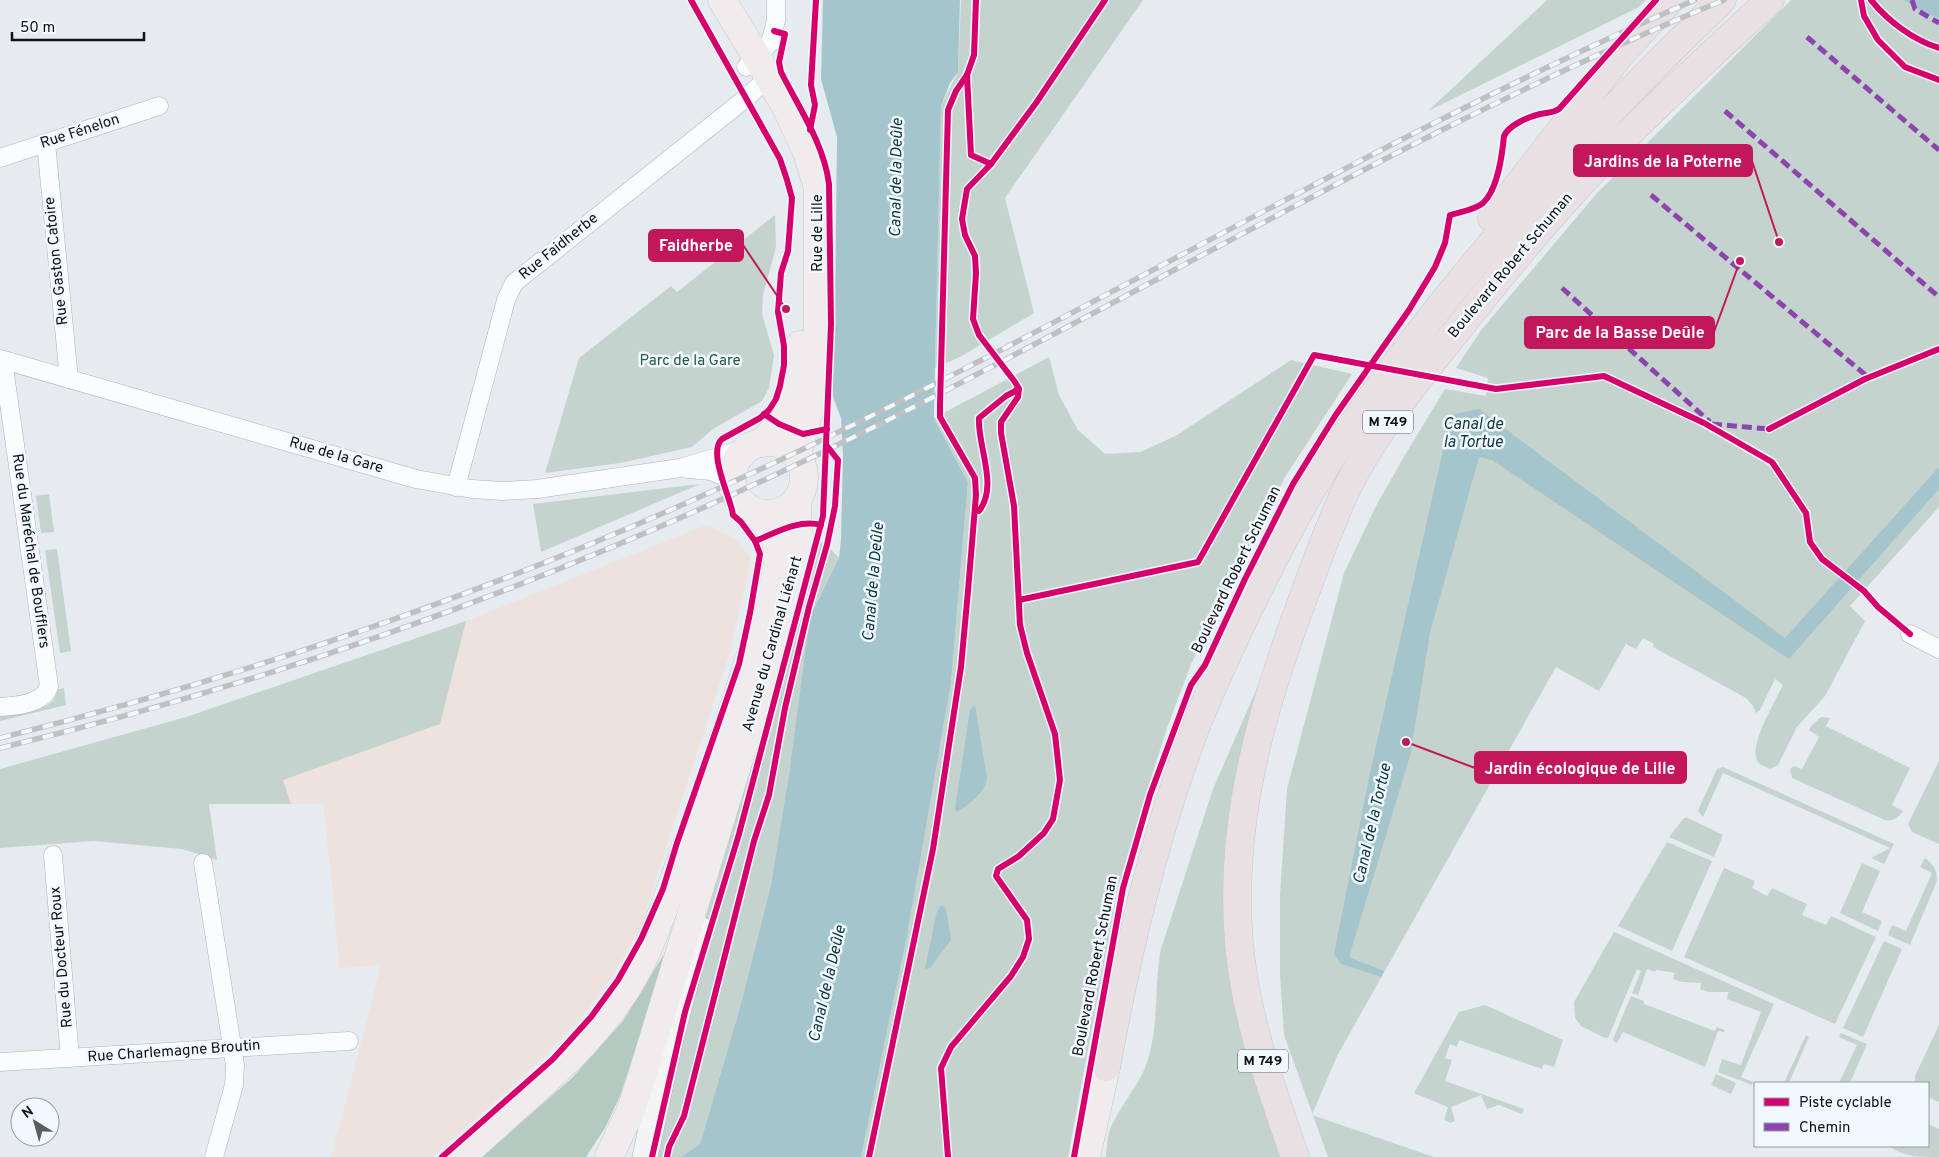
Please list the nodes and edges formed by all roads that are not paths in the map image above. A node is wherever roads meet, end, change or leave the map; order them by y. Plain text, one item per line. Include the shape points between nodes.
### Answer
1 (706, 0) edge
2 (722, 0) edge
3 (776, 0) edge
4 (1670, 0) edge
5 (1722, 0) edge
6 (1770, 0) edge
7 (758, 72) junction
8 (159, 106) dead end
9 (46, 144) junction
10 (0, 158) edge
11 (1, 360) edge
12 (69, 379) junction
13 (1357, 419) junction
14 (755, 445) junction
15 (798, 457) junction
16 (680, 468) junction
17 (732, 480) junction
18 (456, 487) junction
19 (798, 499) junction
20 (757, 513) junction
21 (1910, 634) dead end
22 (1939, 649) edge
23 (0, 707) edge
24 (740, 759) junction
25 (53, 855) dead end
26 (203, 863) dead end
27 (349, 1041) dead end
28 (233, 1048) junction
29 (70, 1058) junction
30 (0, 1062) edge
31 (1106, 1067) junction
32 (462, 1156) edge
33 (214, 1157) edge
34 (608, 1157) edge
35 (645, 1157) edge
36 (1086, 1157) edge
37 (1094, 1157) edge
38 (1295, 1157) edge

1 - 7 main road, Rue de Lille
2 - 7 main road, Rue de Lille
3 - 7 street, Rue Faidherbe via 776,21
4 - 13 highway via 1608,70 1467,250 1398,346 1376,380
5 - 13 highway, Boulevard Robert Schuman / M 749 via 1542,186 1435,313
6 - 38 highway, Boulevard Robert Schuman / M 749 via 1619,144 1505,272 1399,406 1361,463 1343,498 1295,619 1262,721 1246,788 1238,856 1238,922 1246,990 1264,1064
7 - 14 main road, Rue de Lille via 793,158 804,205 801,327 794,390 784,417
7 - 15 main road, Rue de Lille via 807,152 819,195 816,380
7 - 18 street, Rue Faidherbe via 514,283 506,300
8 - 9 street, Rue Fénelon
9 - 10 street, Rue Fénelon
9 - 12 street, Rue Gaston Catoire
11 - 12 street, Rue de la Gare
11 - 23 street, Rue du Maréchal de Boufflers via 49,686 43,697 34,701
12 - 18 street, Rue de la Gare via 416,479
13 - 31 highway, Boulevard Robert Schuman / M 749 via 1285,537 1197,722 1143,890
14 - 15 main road via 772,442 791,450
14 - 16 street, Rue de la Gare
14 - 17 main road via 740,456
15 - 19 main road via 805,478
16 - 17 street, Rue de la Gare via 711,471
16 - 18 street, Rue de la Gare via 537,490
17 - 20 main road via 739,499
19 - 20 main road via 783,511
19 - 24 main road, Avenue du Cardinal Liénart via 796,511 800,541 797,567
20 - 32 main road via 771,529 778,547 775,576 697,817 650,945 620,998 579,1050
21 - 22 street
24 - 34 main road, Avenue du Cardinal Liénart via 631,1110
24 - 35 street
25 - 29 street, Rue du Docteur Roux
26 - 28 street
27 - 28 street, Rue Charlemagne Broutin
28 - 29 street, Rue Charlemagne Broutin
28 - 33 street via 234,1085
29 - 30 street, Rue Charlemagne Broutin
31 - 36 main road, M 749
31 - 37 main road

